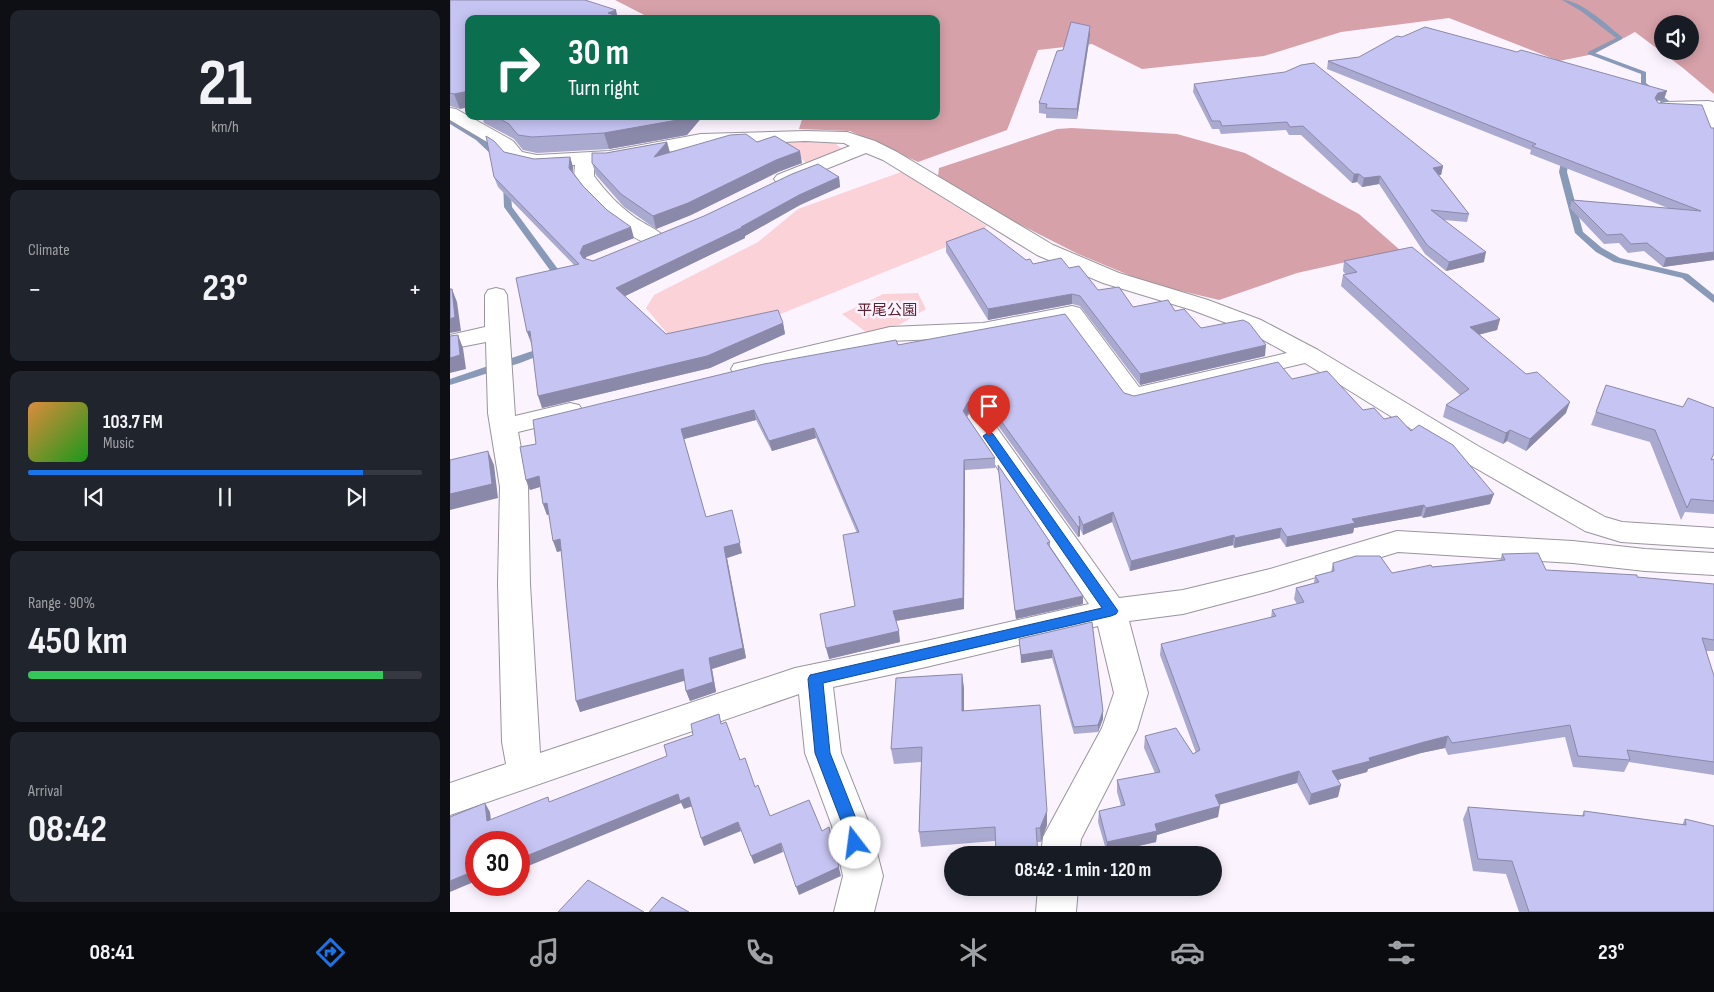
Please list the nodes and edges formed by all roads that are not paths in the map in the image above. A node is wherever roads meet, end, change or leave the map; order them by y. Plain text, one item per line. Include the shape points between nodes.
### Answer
1 (1671, 107) edge
2 (450, 113) edge
3 (1714, 130) edge
4 (868, 146) junction
5 (585, 158) junction
6 (768, 187) edge
7 (630, 249) edge
8 (496, 295) dead end
9 (498, 332) junction
10 (450, 342) edge
11 (1309, 355) junction
12 (722, 374) edge
13 (590, 406) edge
14 (978, 420) dead end
15 (504, 427) junction
16 (1714, 538) edge
17 (1714, 564) edge
18 (1111, 611) junction
19 (815, 679) junction
20 (525, 772) junction
21 (450, 799) edge
22 (1061, 846) edge
23 (1057, 896) edge
24 (854, 912) edge
25 (1056, 912) edge

1 - 3 street via 1708,106
2 - 5 street via 506,145 515,156 537,162
4 - 5 street via 847,138 805,136 701,140 608,157
4 - 6 street
4 - 11 street via 890,156 1045,250 1111,278 1200,305 1252,325
5 - 7 street via 584,177 601,201 632,227 664,235
8 - 9 street
9 - 10 street
9 - 15 street
11 - 12 street via 1133,396 1072,314 983,330 890,334
11 - 16 street via 1594,524 1620,532
13 - 15 street
14 - 18 street
15 - 20 street via 514,487 520,742
17 - 18 street via 1397,541 1270,580 1182,602
18 - 19 street
18 - 22 street via 1131,693 1119,730 1062,837
19 - 20 street via 795,681
19 - 24 street via 822,753 851,826 862,876
20 - 21 street
23 - 25 street

